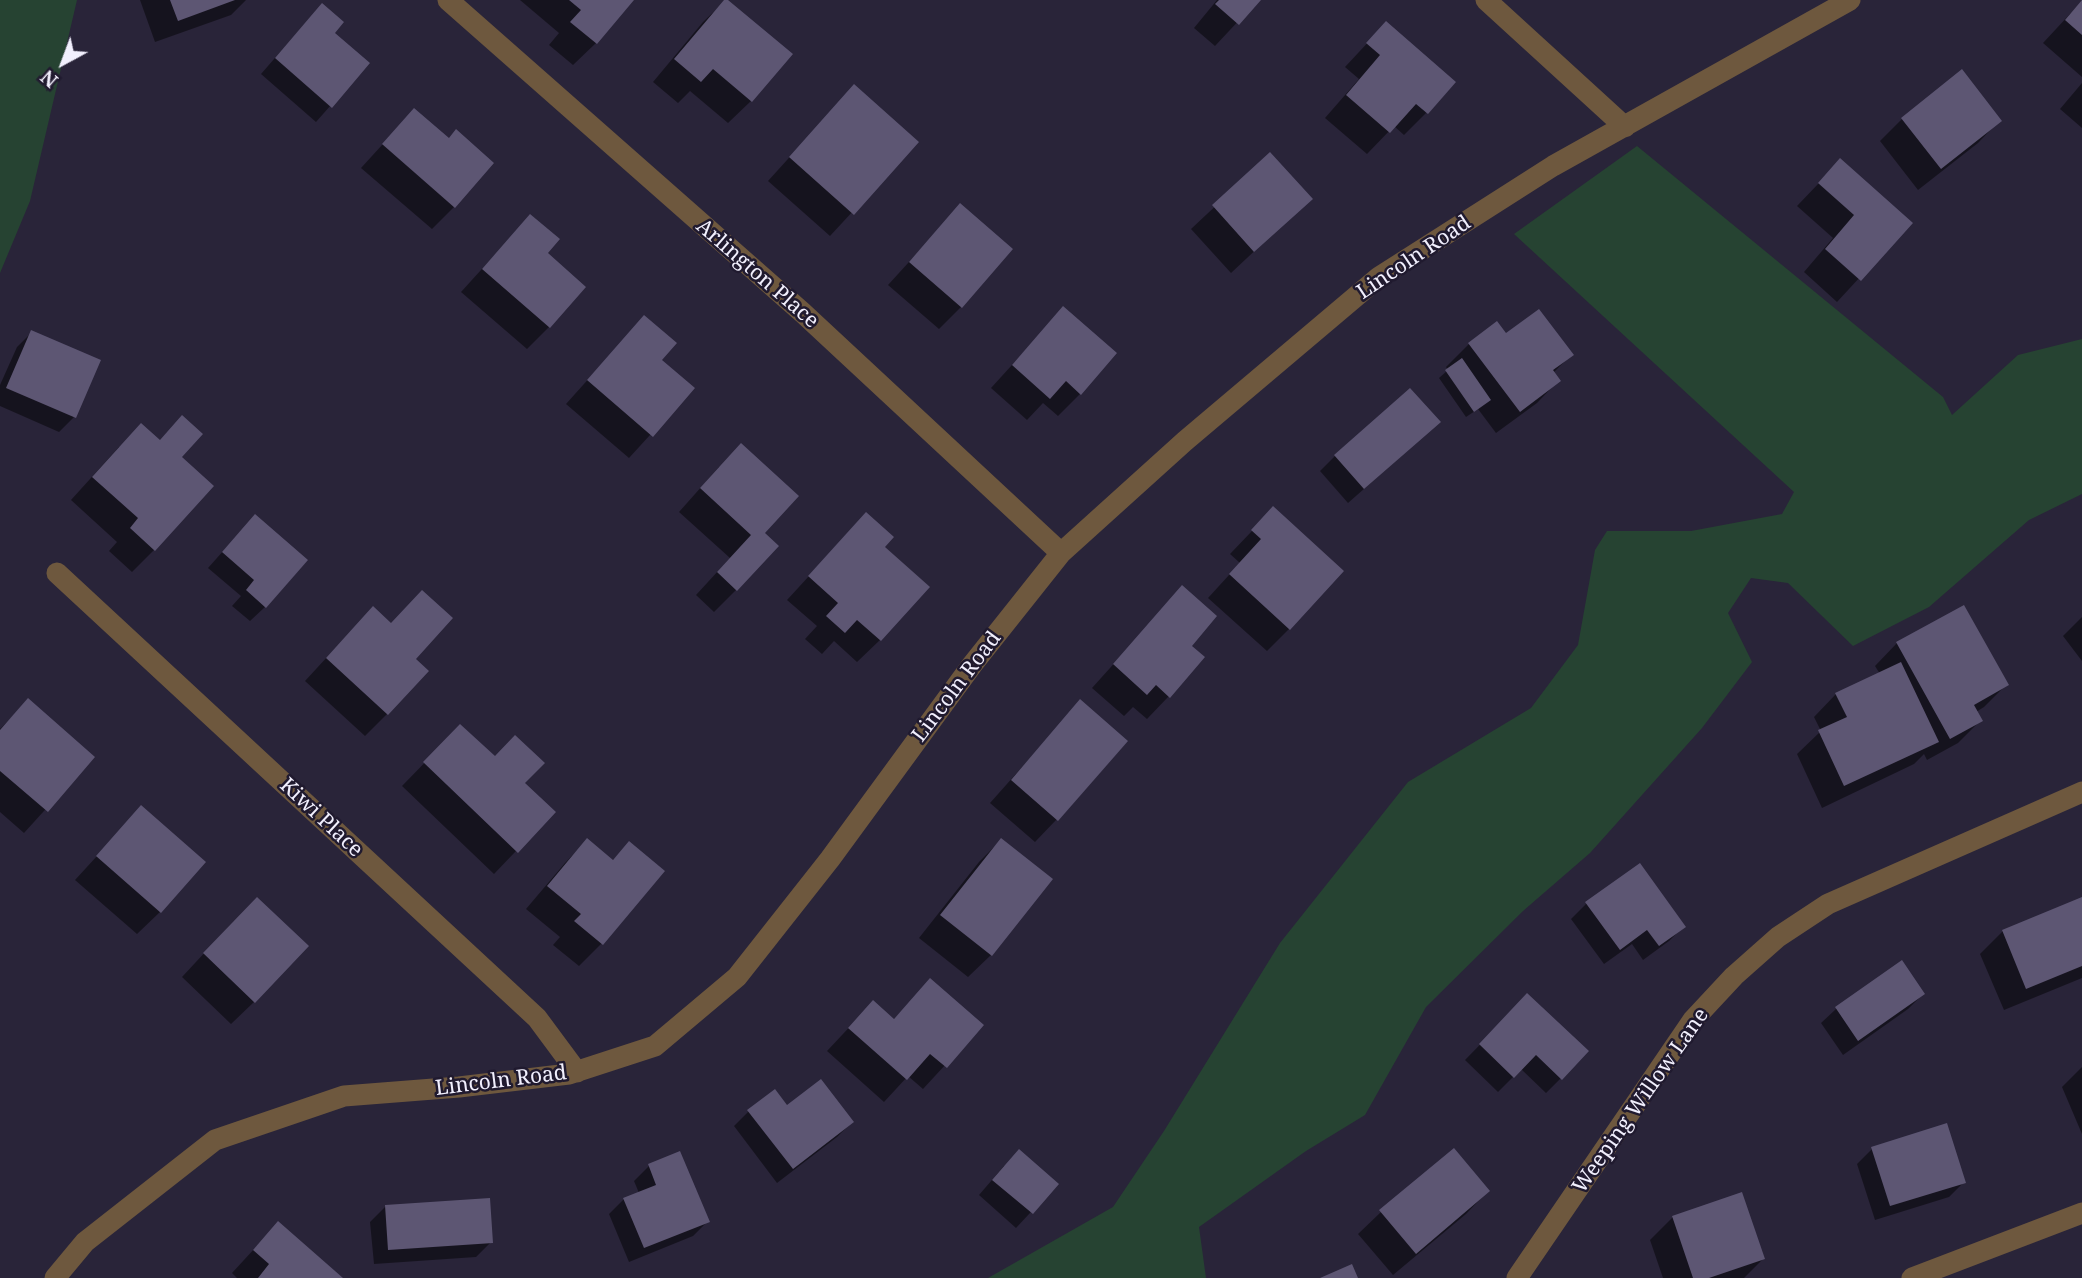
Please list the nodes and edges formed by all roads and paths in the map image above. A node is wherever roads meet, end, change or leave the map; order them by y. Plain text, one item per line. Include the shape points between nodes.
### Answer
1 (448, 0) edge
2 (1486, 0) edge
3 (1850, 0) edge
4 (1625, 127) junction
5 (1061, 553) junction
6 (57, 573) dead end
7 (2082, 792) edge
8 (577, 1072) junction
9 (2082, 1213) edge
10 (55, 1278) edge
11 (1517, 1278) edge
12 (1912, 1278) edge

1 - 5 street, Arlington Place via 803,313
2 - 4 street
3 - 4 street, Lincoln Road
4 - 5 street, Lincoln Road via 1553,166 1379,277
5 - 8 street, Lincoln Road via 737,977 655,1046
6 - 8 street, Kiwi Place via 537,1018
7 - 11 street, Weeping Willow Lane via 1828,904 1778,937 1693,1020
8 - 10 street, Lincoln Road via 344,1096 215,1140 85,1242
9 - 12 street

